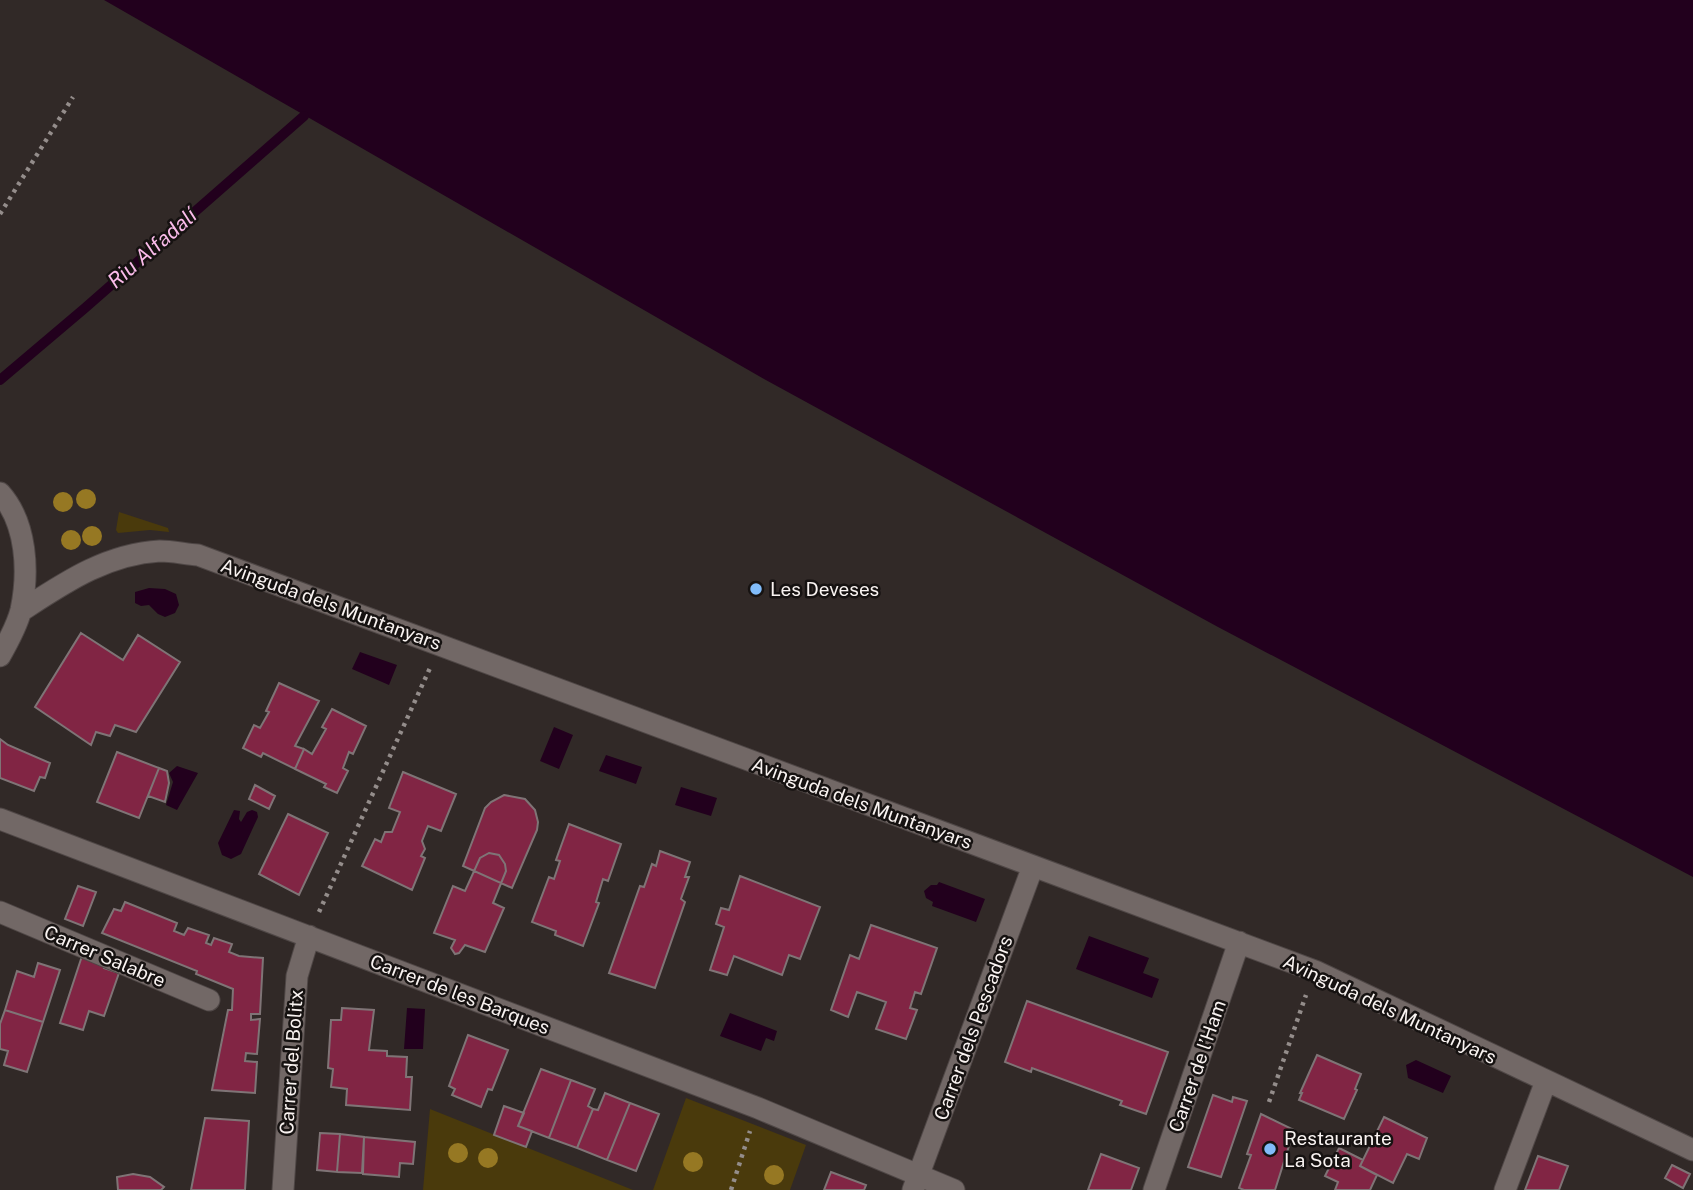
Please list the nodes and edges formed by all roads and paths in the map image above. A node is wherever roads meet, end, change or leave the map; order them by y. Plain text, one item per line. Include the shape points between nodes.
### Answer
1 (73, 97) dead end
2 (0, 215) edge
3 (0, 493) edge
4 (21, 611) junction
5 (440, 645) junction
6 (0, 656) edge
7 (0, 819) edge
8 (1033, 866) junction
9 (3, 920) edge
10 (309, 936) junction
11 (1240, 942) junction
12 (1315, 971) junction
13 (209, 1000) dead end
14 (1546, 1081) junction
15 (1269, 1102) dead end
16 (758, 1108) junction
17 (1693, 1150) edge
18 (916, 1182) edge
19 (283, 1190) edge
20 (731, 1190) edge
21 (954, 1190) edge
22 (1154, 1190) edge
23 (1505, 1190) edge

1 - 2 path
3 - 4 street via 8,502 23,546
4 - 5 street, Avinguda dels Muntanyars via 97,565 163,551 198,555
4 - 6 street
5 - 8 street, Avinguda dels Muntanyars
5 - 10 path
7 - 10 street, Carrer de les Barques
8 - 11 street, Avinguda dels Muntanyars
8 - 18 street, Carrer dels Pescadors
9 - 13 street, Carrer Salabre
10 - 16 street, Carrer de les Barques
10 - 19 street, Carrer del Bolitx via 297,976
11 - 12 street, Avinguda dels Muntanyars
11 - 22 street, Carrer de l’Ham
12 - 14 street, Avinguda dels Muntanyars
12 - 15 path
14 - 17 street, Avinguda dels Muntanyars
14 - 23 street
16 - 18 street, Carrer de les Barques
16 - 20 path
18 - 21 street

